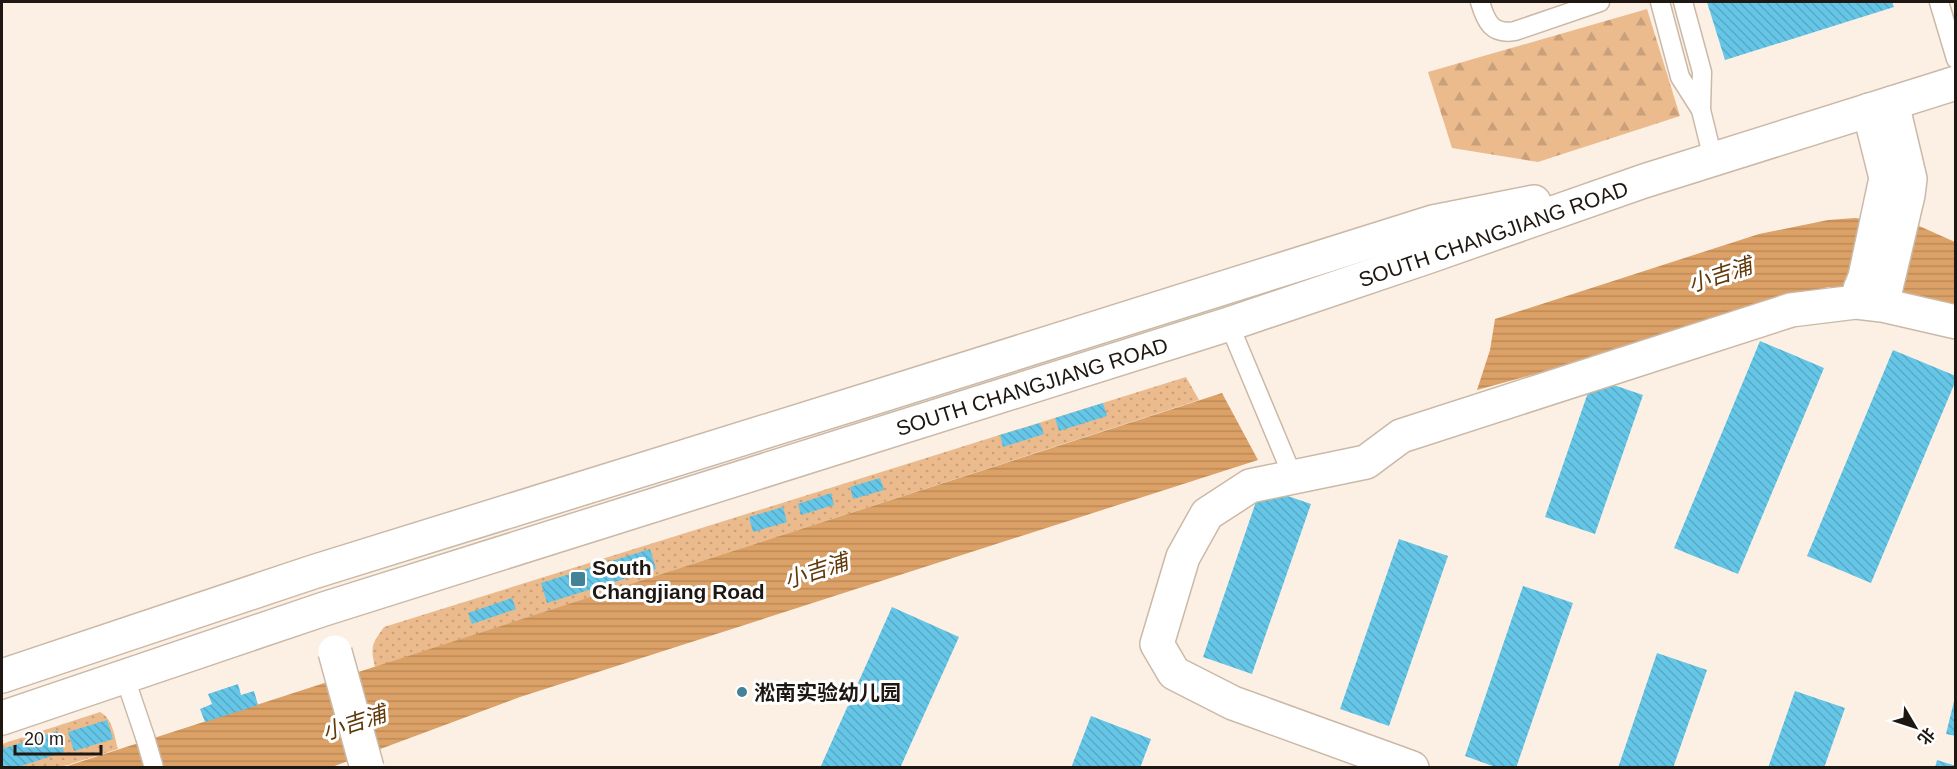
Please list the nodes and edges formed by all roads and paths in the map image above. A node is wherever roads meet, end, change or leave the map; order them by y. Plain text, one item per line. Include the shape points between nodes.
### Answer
1 (1480, 2) edge
2 (1600, 2) edge
3 (1660, 2) edge
4 (1683, 2) edge
5 (1939, 2) edge
6 (1956, 59) edge
7 (1956, 83) edge
8 (1881, 107) junction
9 (1701, 110) junction
10 (1713, 159) junction
11 (1644, 181) junction
12 (1872, 292) junction
13 (1956, 322) edge
14 (1229, 324) junction
15 (1293, 477) junction
16 (313, 572) junction
17 (324, 609) junction
18 (2, 676) edge
19 (125, 678) junction
20 (2, 718) edge
21 (154, 768) edge
22 (368, 768) edge
23 (1412, 768) edge

1 - 2 lane via 1484,16 1502,33
3 - 9 lane via 1680,77
4 - 9 lane via 1702,72
5 - 6 lane
7 - 8 main road, SOUTH CHANGJIANG ROAD
8 - 10 main road, SOUTH CHANGJIANG ROAD
8 - 12 main road via 1910,179 1897,192
9 - 10 lane
10 - 11 main road, SOUTH CHANGJIANG ROAD
11 - 14 main road, SOUTH CHANGJIANG ROAD
11 - 16 main road via 1433,222
12 - 13 main road
12 - 15 main road via 1791,310 1401,436 1366,462
14 - 15 lane
14 - 17 main road, SOUTH CHANGJIANG ROAD
15 - 23 main road via 1250,486 1207,514 1183,557 1157,644 1174,673 1233,702
16 - 17 main road
16 - 18 main road
17 - 19 main road, SOUTH CHANGJIANG ROAD
17 - 22 main road, bridge
19 - 20 main road, SOUTH CHANGJIANG ROAD
19 - 21 lane, bridge

